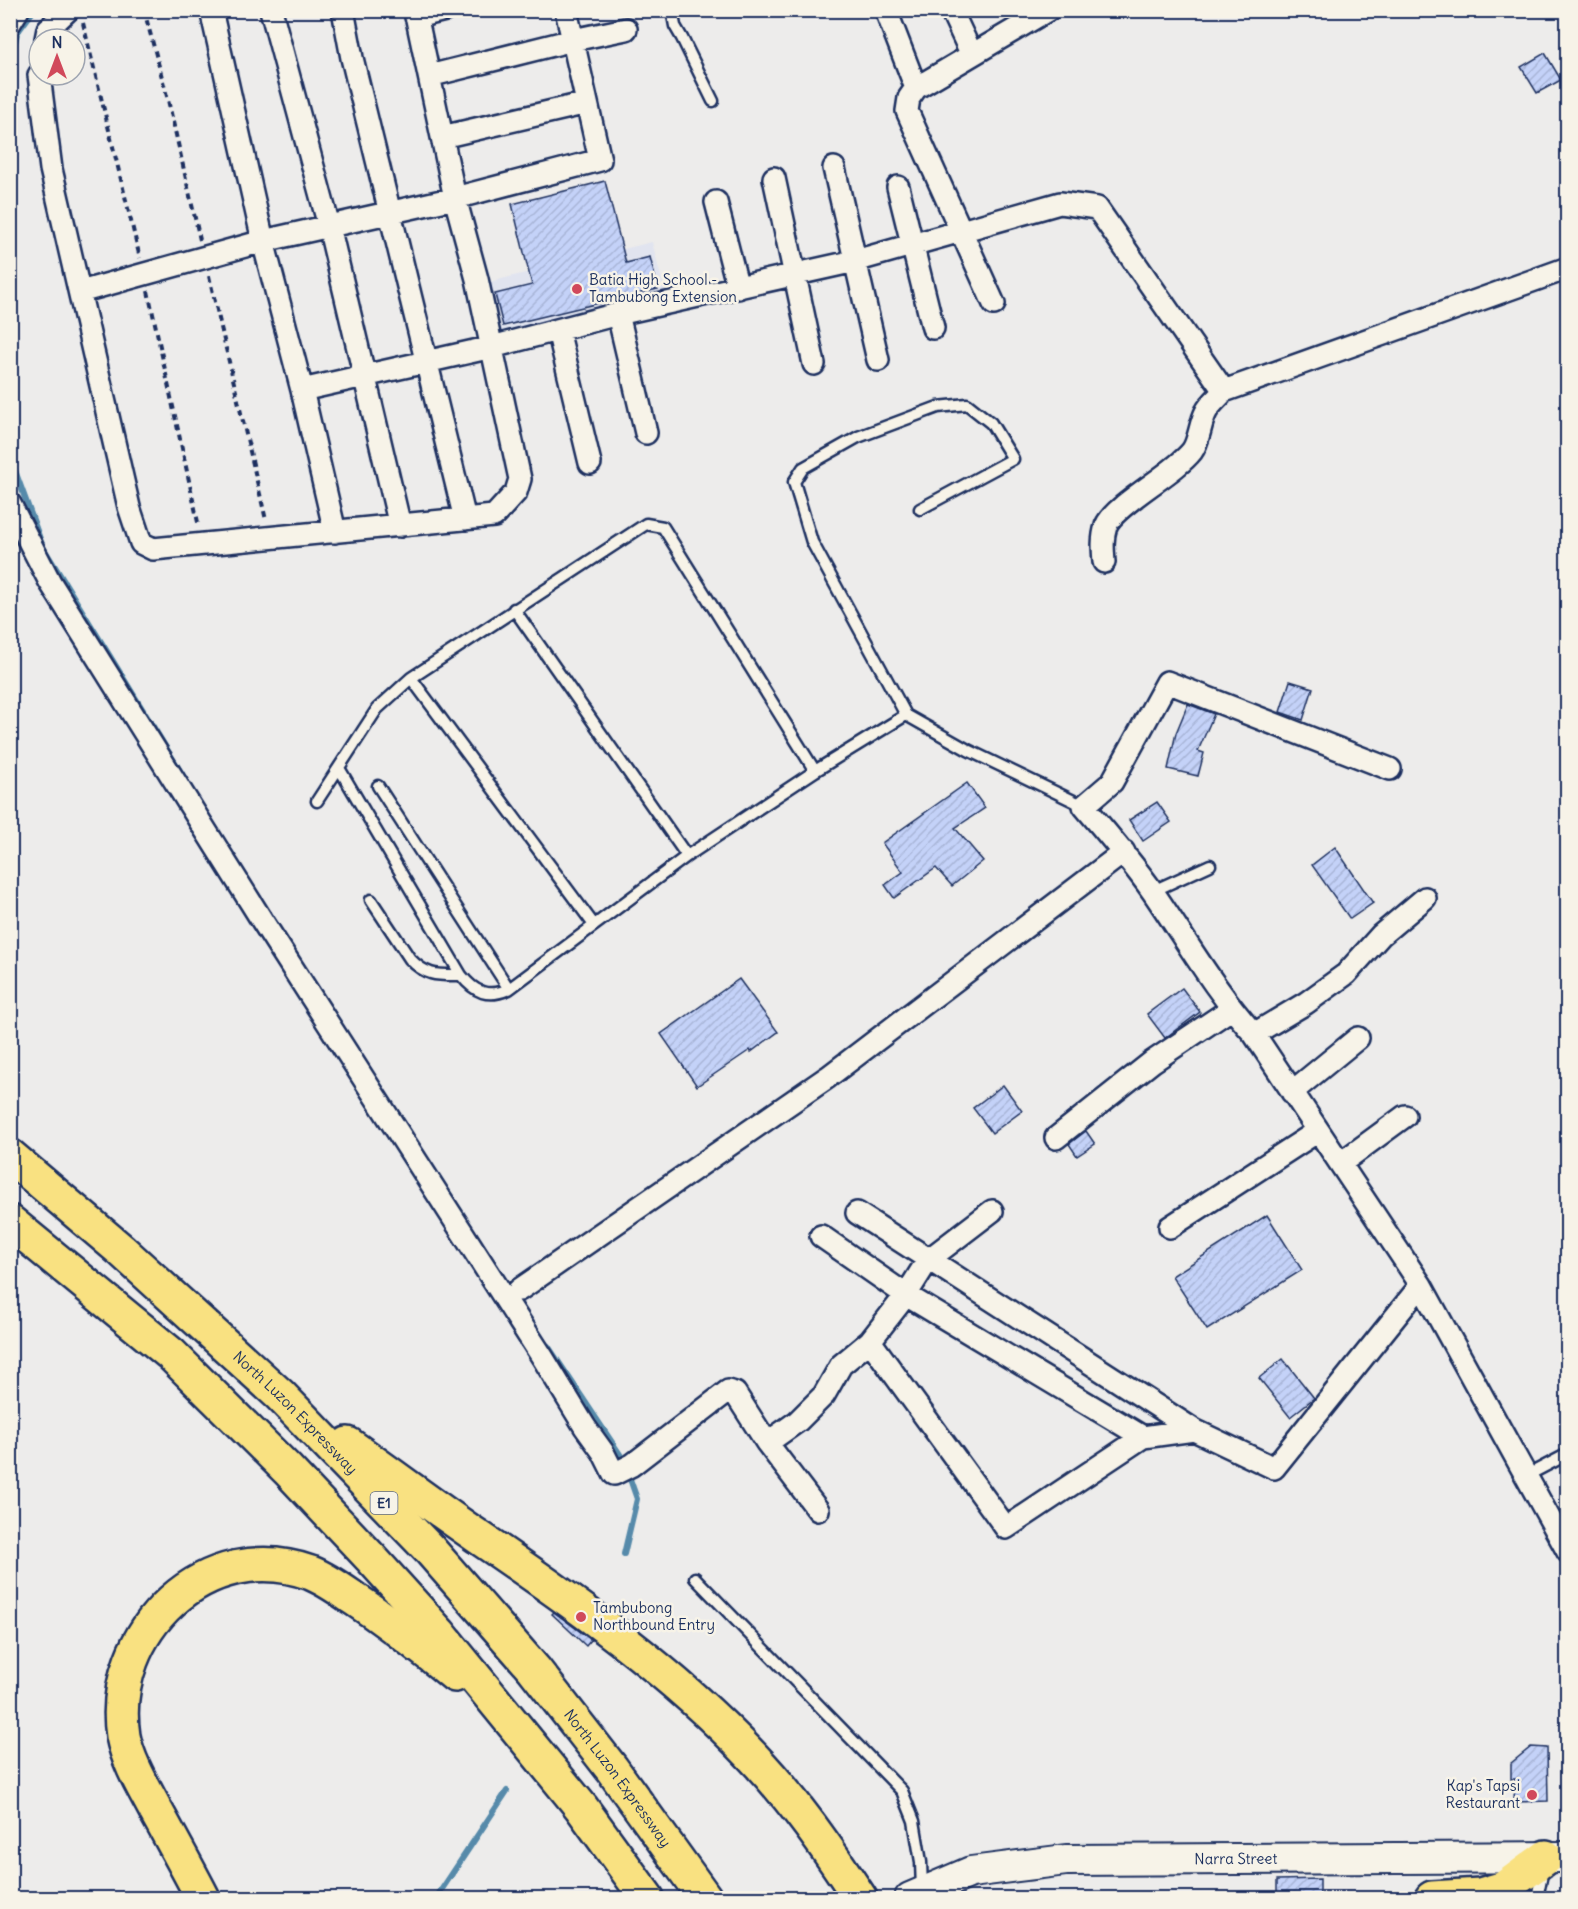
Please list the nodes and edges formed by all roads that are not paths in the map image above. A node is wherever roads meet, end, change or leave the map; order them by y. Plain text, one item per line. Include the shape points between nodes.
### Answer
1 (18, 10) edge
2 (69, 10) edge
3 (211, 10) edge
4 (271, 10) edge
5 (343, 10) edge
6 (445, 10) edge
7 (566, 10) edge
8 (672, 10) edge
9 (951, 10) edge
10 (1048, 10) edge
11 (887, 13) dead end
12 (416, 14) edge
13 (1021, 18) edge
14 (10, 22) edge
15 (50, 27) edge
16 (626, 29) dead end
17 (573, 40) junction
18 (972, 55) junction
19 (429, 76) junction
20 (41, 87) edge
21 (916, 88) junction
22 (713, 101) dead end
23 (587, 103) junction
24 (442, 137) junction
25 (834, 168) dead end
26 (774, 178) dead end
27 (898, 187) dead end
28 (456, 198) junction
29 (716, 202) dead end
30 (390, 212) junction
31 (329, 226) junction
32 (963, 232) junction
33 (263, 242) junction
34 (912, 245) junction
35 (855, 261) junction
36 (1568, 268) edge
37 (796, 275) junction
38 (738, 288) junction
39 (80, 292) junction
40 (994, 304) dead end
41 (618, 315) junction
42 (933, 328) dead end
43 (558, 330) junction
44 (492, 347) junction
45 (878, 360) dead end
46 (426, 362) junction
47 (814, 364) dead end
48 (365, 376) junction
49 (302, 390) junction
50 (1224, 391) junction
51 (646, 433) dead end
52 (590, 463) dead end
53 (10, 504) edge
54 (920, 509) dead end
55 (465, 519) junction
56 (400, 526) junction
57 (335, 532) junction
58 (1104, 562) dead end
59 (514, 609) junction
60 (411, 678) junction
61 (906, 716) junction
62 (339, 768) junction
63 (1390, 769) dead end
64 (815, 771) junction
65 (378, 786) dead end
66 (317, 801) dead end
67 (1084, 806) junction
68 (1124, 852) junction
69 (687, 856) junction
70 (1210, 865) dead end
71 (1152, 891) junction
72 (1425, 898) dead end
73 (371, 900) dead end
74 (594, 925) junction
75 (461, 975) junction
76 (509, 989) junction
77 (1231, 1009) junction
78 (1254, 1034) junction
79 (1358, 1038) dead end
80 (1292, 1092) junction
81 (1405, 1116) dead end
82 (1318, 1131) junction
83 (1056, 1138) dead end
84 (10, 1156) edge
85 (1341, 1163) junction
86 (992, 1211) dead end
87 (857, 1213) dead end
88 (10, 1222) edge
89 (1170, 1227) dead end
90 (821, 1236) dead end
91 (928, 1260) junction
92 (1421, 1285) junction
93 (519, 1290) dead end
94 (906, 1294) junction
95 (870, 1341) junction
96 (280, 1395) junction
97 (1194, 1430) junction
98 (1143, 1437) junction
99 (767, 1443) junction
100 (1568, 1454) edge
101 (1526, 1476) junction
102 (819, 1510) dead end
103 (1568, 1552) edge
104 (695, 1578) dead end
105 (516, 1726) junction
106 (1557, 1857) edge
107 (916, 1895) edge
108 (203, 1899) edge
109 (647, 1899) edge
110 (705, 1899) edge
111 (860, 1899) edge
112 (1432, 1899) edge
113 (1537, 1899) edge

1 - 14 street
2 - 15 street
3 - 33 street
4 - 31 street
5 - 30 street
6 - 12 street
7 - 17 street
8 - 22 lane via 675,26
9 - 18 street
10 - 13 street
11 - 21 street
12 - 19 street
13 - 18 street
16 - 17 street
17 - 19 street
17 - 23 street
18 - 21 street
19 - 24 street
20 - 39 street via 51,169
21 - 32 street via 907,111
23 - 24 street
23 - 28 street via 600,160
24 - 28 street
25 - 35 street
26 - 37 street
27 - 34 street
28 - 30 street
28 - 44 street
29 - 38 street
30 - 31 street
30 - 46 street
31 - 33 street
31 - 48 street
32 - 34 street
32 - 40 street
32 - 50 street via 1060,203 1097,208
33 - 39 street
33 - 49 street
34 - 35 street
34 - 42 street
35 - 37 street
35 - 45 street
36 - 50 street
37 - 38 street
37 - 47 street
38 - 41 street
39 - 57 street via 129,507 141,543 153,549
41 - 43 street
41 - 51 street
43 - 44 street
43 - 52 street
44 - 46 street
44 - 55 street via 520,479 516,492 494,516
46 - 48 street
46 - 55 street
48 - 49 street
48 - 56 street
49 - 57 street
50 - 58 street via 1207,411 1195,448 1183,462 1116,512 1106,525
53 - 99 street via 50,582 614,1474 728,1391 735,1393
54 - 61 lane via 1013,459 991,423 967,405 938,407 858,437 803,468 794,482 812,542
55 - 56 street
56 - 57 street
59 - 60 lane
59 - 64 lane via 646,524 663,527
59 - 69 lane
60 - 62 lane via 377,709
60 - 74 lane
61 - 64 lane
61 - 67 lane
62 - 66 lane
62 - 75 lane
63 - 67 street via 1167,682 1112,782
64 - 69 lane
65 - 76 lane
67 - 68 street
68 - 71 street
68 - 93 street via 828,1077
69 - 74 lane
70 - 71 lane
71 - 77 street
72 - 78 street via 1381,934 1346,974
73 - 75 lane via 417,967 432,975
74 - 76 lane
75 - 76 lane via 470,986 487,994
77 - 78 street
77 - 83 street via 1152,1062
78 - 80 street
79 - 80 street
80 - 82 street
81 - 85 street
82 - 85 street
82 - 89 street
84 - 96 highway, North Luzon Expressway / E1
85 - 92 street
86 - 91 street
87 - 91 street
88 - 105 highway via 171,1354 288,1470 439,1633
90 - 94 street
91 - 94 street
91 - 97 street
92 - 97 street via 1274,1468
92 - 101 street
94 - 95 street
94 - 98 street
95 - 98 street via 1006,1528
95 - 99 street via 841,1365 811,1409
96 - 110 highway, North Luzon Expressway / E1 via 430,1550 534,1669
96 - 111 highway via 583,1610 696,1703 754,1758 791,1802
97 - 98 street
99 - 102 street
100 - 101 lane
101 - 103 street
104 - 107 lane via 902,1791 914,1821 921,1862
105 - 108 highway via 420,1646 312,1574 266,1564 207,1576 168,1604 138,1645 123,1687 121,1714 133,1765
105 - 109 highway
106 - 107 main road, Narra Street via 1066,1860 972,1872
106 - 112 highway via 1504,1888 1480,1895
106 - 113 lane

